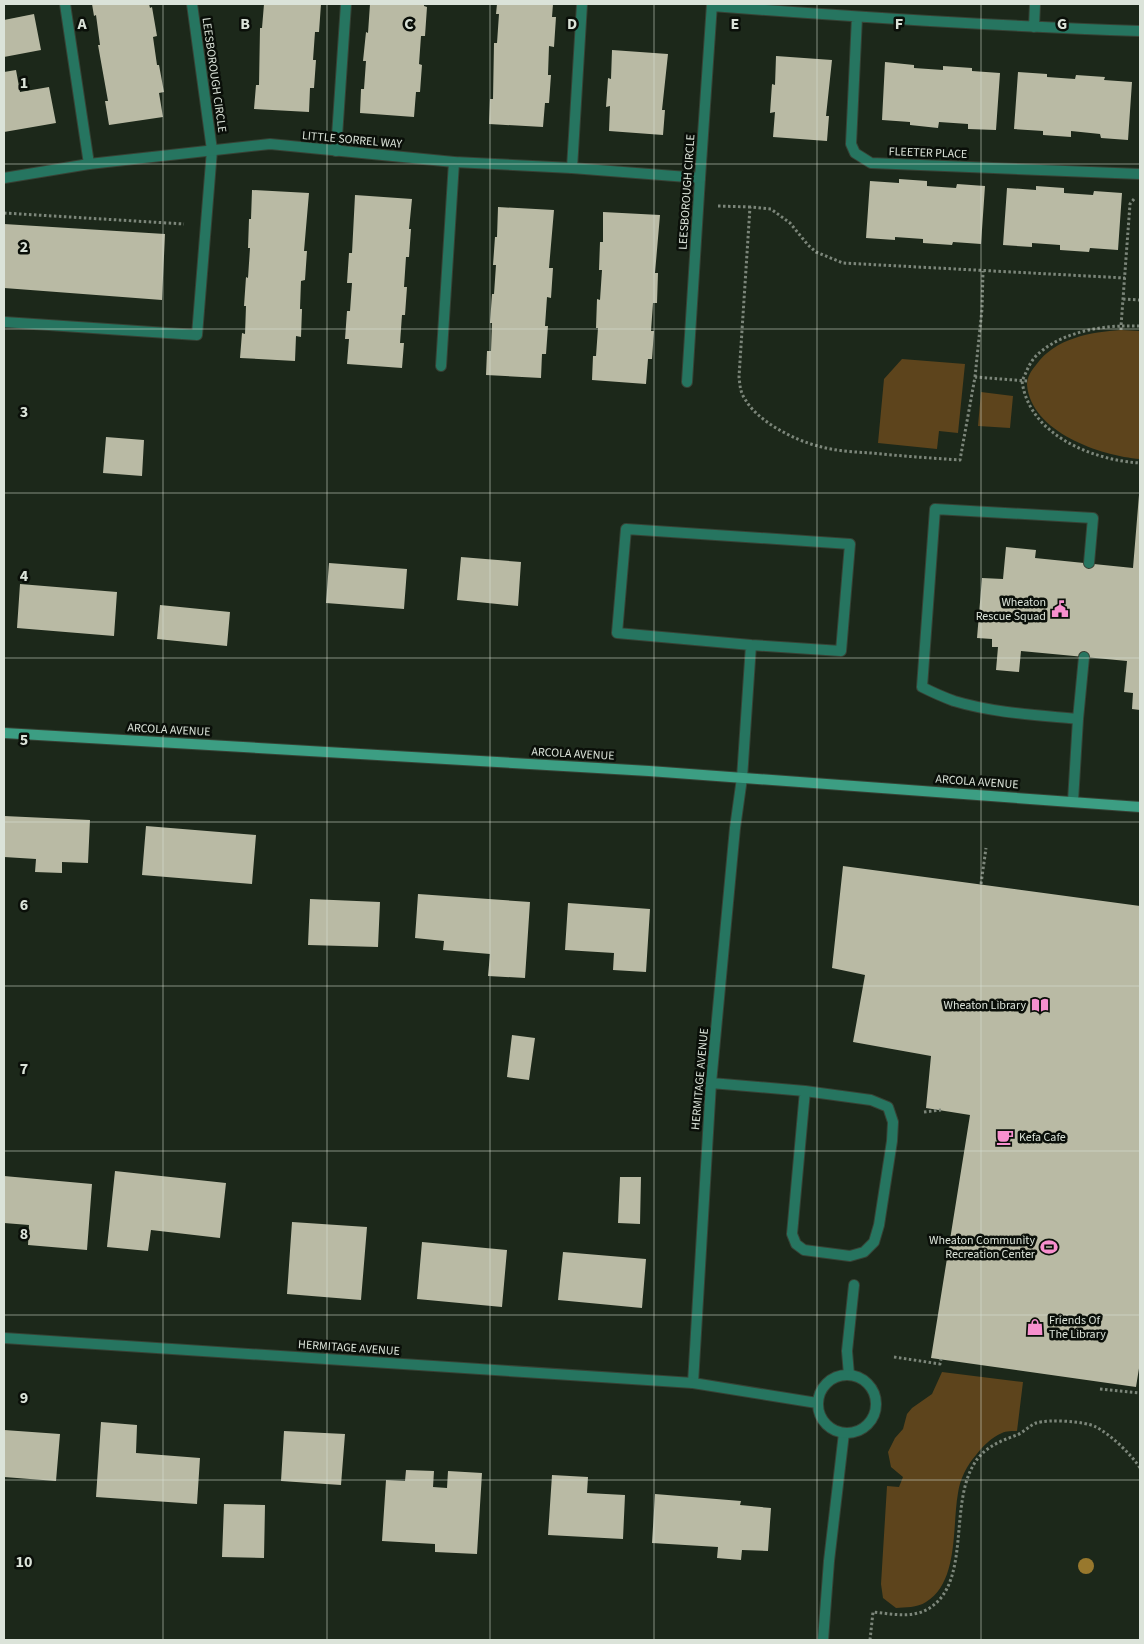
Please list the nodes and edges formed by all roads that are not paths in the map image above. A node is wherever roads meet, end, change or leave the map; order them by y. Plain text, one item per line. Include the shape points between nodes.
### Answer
1 (65, 4) edge
2 (192, 4) edge
3 (346, 4) edge
4 (582, 4) edge
5 (1035, 4) edge
6 (712, 5) edge
7 (857, 17) junction
8 (1034, 27) junction
9 (1140, 31) edge
10 (212, 150) junction
11 (336, 150) junction
12 (454, 162) junction
13 (89, 164) junction
14 (572, 168) junction
15 (1140, 174) edge
16 (4, 178) edge
17 (700, 178) junction
18 (4, 322) edge
19 (441, 366) dead end
20 (687, 382) dead end
21 (1089, 563) dead end
22 (751, 645) junction
23 (1084, 657) dead end
24 (1078, 719) junction
25 (4, 733) edge
26 (742, 778) junction
27 (1073, 801) junction
28 (1140, 807) edge
29 (711, 1083) junction
30 (805, 1091) junction
31 (854, 1285) dead end
32 (4, 1338) edge
33 (849, 1375) junction
34 (693, 1383) junction
35 (817, 1403) junction
36 (844, 1433) junction
37 (823, 1640) edge

1 - 13 street
2 - 10 street, LEESBOROUGH CIRCLE
3 - 11 street
4 - 14 street
5 - 8 street
6 - 7 street
6 - 17 street, LEESBOROUGH CIRCLE
7 - 8 street
7 - 15 street, FLEETER PLACE via 851,144 855,153 871,163
8 - 9 street
10 - 11 street, LITTLE SORREL WAY via 270,144
10 - 13 street, LITTLE SORREL WAY
10 - 18 street, LEESBOROUGH CIRCLE via 197,335
11 - 12 street, LITTLE SORREL WAY
12 - 14 street, LITTLE SORREL WAY
12 - 19 street
13 - 16 street, LITTLE SORREL WAY
14 - 17 street, LITTLE SORREL WAY
17 - 20 street, LEESBOROUGH CIRCLE
21 - 24 street via 1093,518 935,510 922,687 954,701 989,709
22 - 22 street via 617,633 626,530 850,544 841,651
22 - 26 street, HERMITAGE AVENUE
23 - 24 street
24 - 27 street
25 - 26 street, ARCOLA AVENUE
26 - 27 street, ARCOLA AVENUE
26 - 29 street, HERMITAGE AVENUE
27 - 28 street, ARCOLA AVENUE
29 - 30 street
29 - 34 street, HERMITAGE AVENUE
30 - 30 street via 792,1234 796,1244 804,1250 850,1256 864,1252 874,1242 881,1216 892,1141 893,1122 888,1107 871,1100
31 - 33 street via 847,1351
32 - 34 street, HERMITAGE AVENUE
33 - 35 street via 839,1375 824,1385
33 - 36 street via 866,1382 876,1397 876,1406 868,1425 860,1431
34 - 35 street, HERMITAGE AVENUE
35 - 36 street via 823,1422
36 - 37 street

